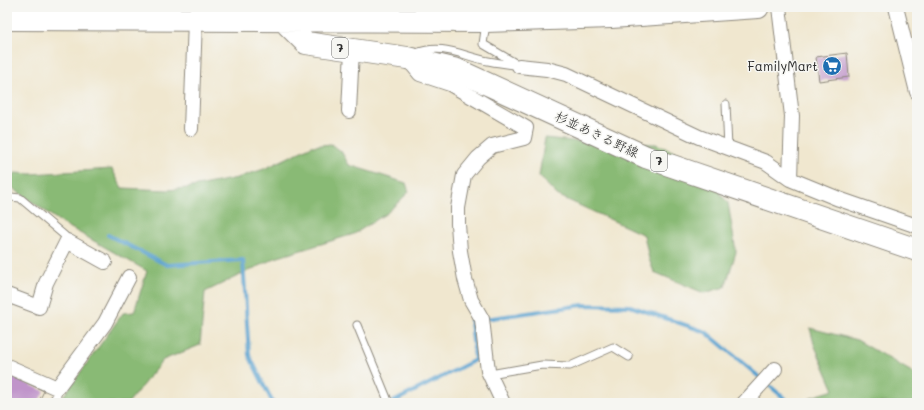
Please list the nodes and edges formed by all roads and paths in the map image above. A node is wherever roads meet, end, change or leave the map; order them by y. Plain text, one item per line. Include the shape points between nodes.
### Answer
1 (758, 7) edge
2 (779, 7) edge
3 (896, 7) edge
4 (611, 12) edge
5 (19, 15) edge
6 (195, 20) junction
7 (283, 20) junction
8 (486, 21) junction
9 (352, 50) junction
10 (407, 58) junction
11 (519, 66) junction
12 (917, 92) edge
13 (726, 104) dead end
14 (349, 111) dead end
15 (191, 129) dead end
16 (728, 148) junction
17 (790, 179) junction
18 (7, 195) edge
19 (917, 226) edge
20 (67, 241) junction
21 (917, 250) edge
22 (105, 262) dead end
23 (129, 277) dead end
24 (7, 295) edge
25 (357, 325) dead end
26 (629, 357) dead end
27 (7, 366) edge
28 (490, 374) junction
29 (768, 376) dead end
30 (57, 388) junction
31 (388, 402) edge
32 (52, 403) edge
33 (503, 403) edge
34 (744, 403) edge

1 - 4 main road, 7
2 - 17 street via 792,116
3 - 12 street
4 - 8 main road, 7
5 - 6 main road, 7
6 - 7 main road, 7
6 - 15 street
7 - 8 main road, 7
7 - 9 main road, 杉並あきる野線 / 7 via 306,43
8 - 11 lane via 484,44
9 - 10 main road, 杉並あきる野線 / 7
9 - 14 street
10 - 11 lane via 425,50 454,51 487,61
10 - 21 main road, 杉並あきる野線 / 7 via 457,70 646,157
10 - 28 street via 420,74 450,84 526,128 524,138 492,146 464,174 458,208 460,251 465,279 471,300 482,319
11 - 16 street via 566,74 699,137
13 - 16 lane
16 - 17 street via 766,162
17 - 19 street via 839,200
18 - 20 lane via 20,198 65,236
20 - 22 street
20 - 24 street via 46,283 39,307
23 - 30 street via 105,323
25 - 31 lane
26 - 28 lane via 613,347 570,366 542,365
27 - 30 street
28 - 33 street
29 - 34 street
30 - 32 lane via 57,395

